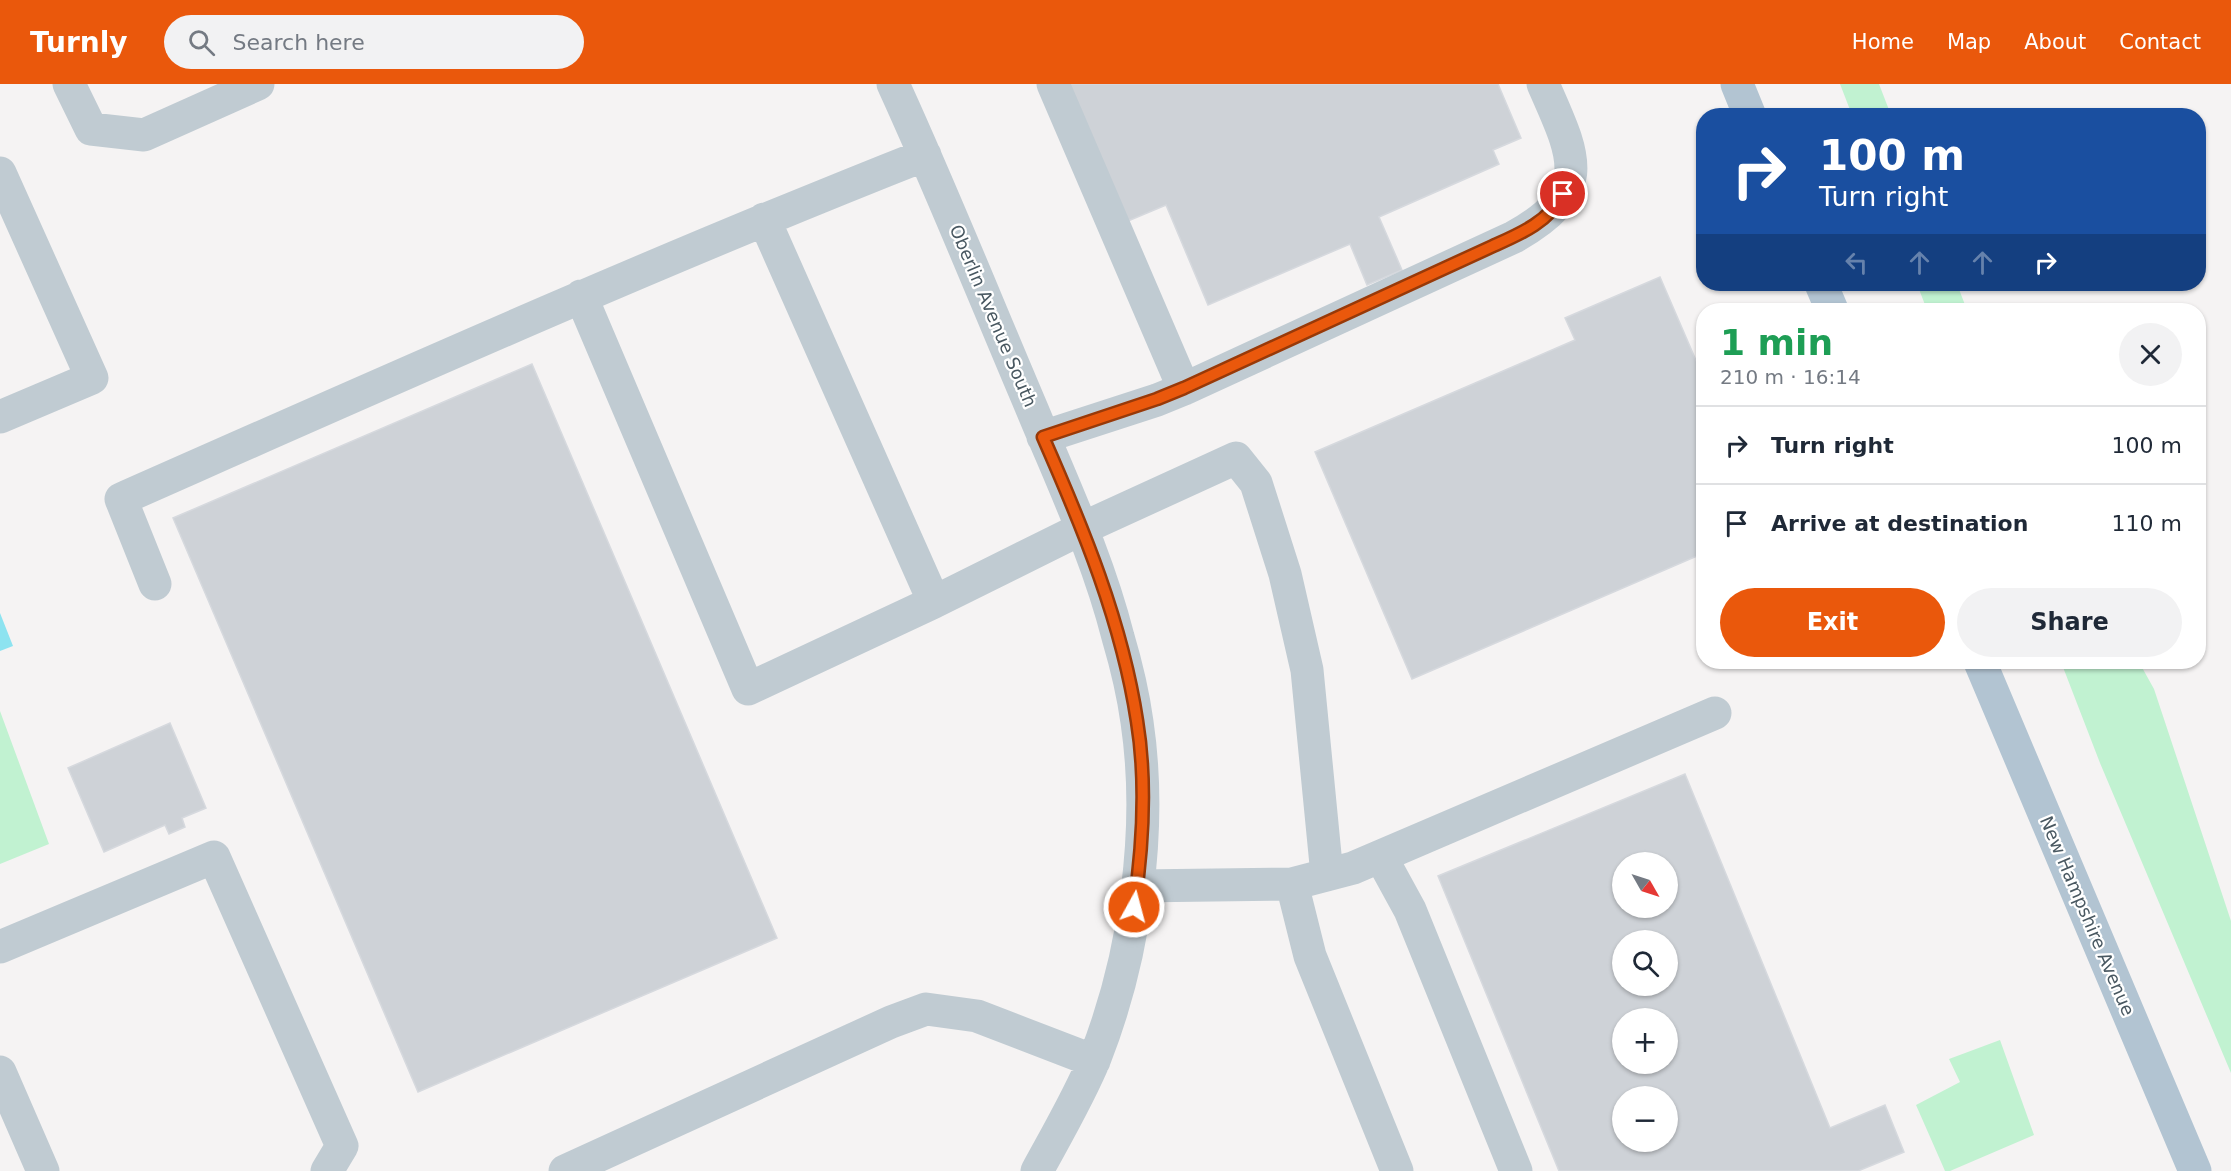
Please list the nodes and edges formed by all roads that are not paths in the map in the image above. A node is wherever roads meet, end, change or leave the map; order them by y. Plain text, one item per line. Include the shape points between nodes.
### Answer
1 (69, 84) edge
2 (258, 84) edge
3 (893, 84) edge
4 (1053, 84) edge
5 (1543, 84) edge
6 (1737, 84) edge
7 (1747, 108) edge
8 (926, 155) junction
9 (0, 172) edge
10 (764, 219) junction
11 (581, 296) junction
12 (1184, 388) junction
13 (0, 417) edge
14 (1043, 437) junction
15 (1083, 528) junction
16 (155, 584) dead end
17 (934, 602) junction
18 (1983, 669) edge
19 (1715, 713) dead end
20 (1382, 857) junction
21 (1327, 875) junction
22 (1292, 884) junction
23 (1137, 886) junction
24 (0, 947) edge
25 (1094, 1061) junction
26 (0, 1072) edge
27 (44, 1171) edge
28 (327, 1171) edge
29 (565, 1171) edge
30 (1037, 1171) edge
31 (1397, 1171) edge
32 (1516, 1171) edge
33 (2195, 1171) edge

1 - 2 street via 91,129 144,135
3 - 8 street, Oberlin Avenue South
4 - 12 street
5 - 12 street via 1568,141 1572,161 1569,183 1558,205 1538,224
6 - 7 main road
8 - 10 street
8 - 14 street, Oberlin Avenue South
9 - 13 street via 92,378
10 - 11 street
10 - 17 street
11 - 16 street via 121,499
11 - 17 street via 748,689
12 - 14 street
14 - 15 street, Oberlin Avenue South
15 - 17 street
15 - 21 street via 1236,458 1256,483 1285,574 1307,670
15 - 23 street, Oberlin Avenue South via 1118,635 1137,721 1142,774
18 - 33 main road, New Hampshire Avenue
19 - 20 street
20 - 21 street
20 - 32 street via 1410,910
21 - 22 street
22 - 23 street
22 - 31 street via 1310,956
23 - 25 street, Oberlin Avenue South via 1128,948 1111,1015
24 - 28 street via 214,857 342,1146
25 - 29 street via 977,1016 927,1010 891,1022
25 - 30 street, Oberlin Avenue South
26 - 27 street

